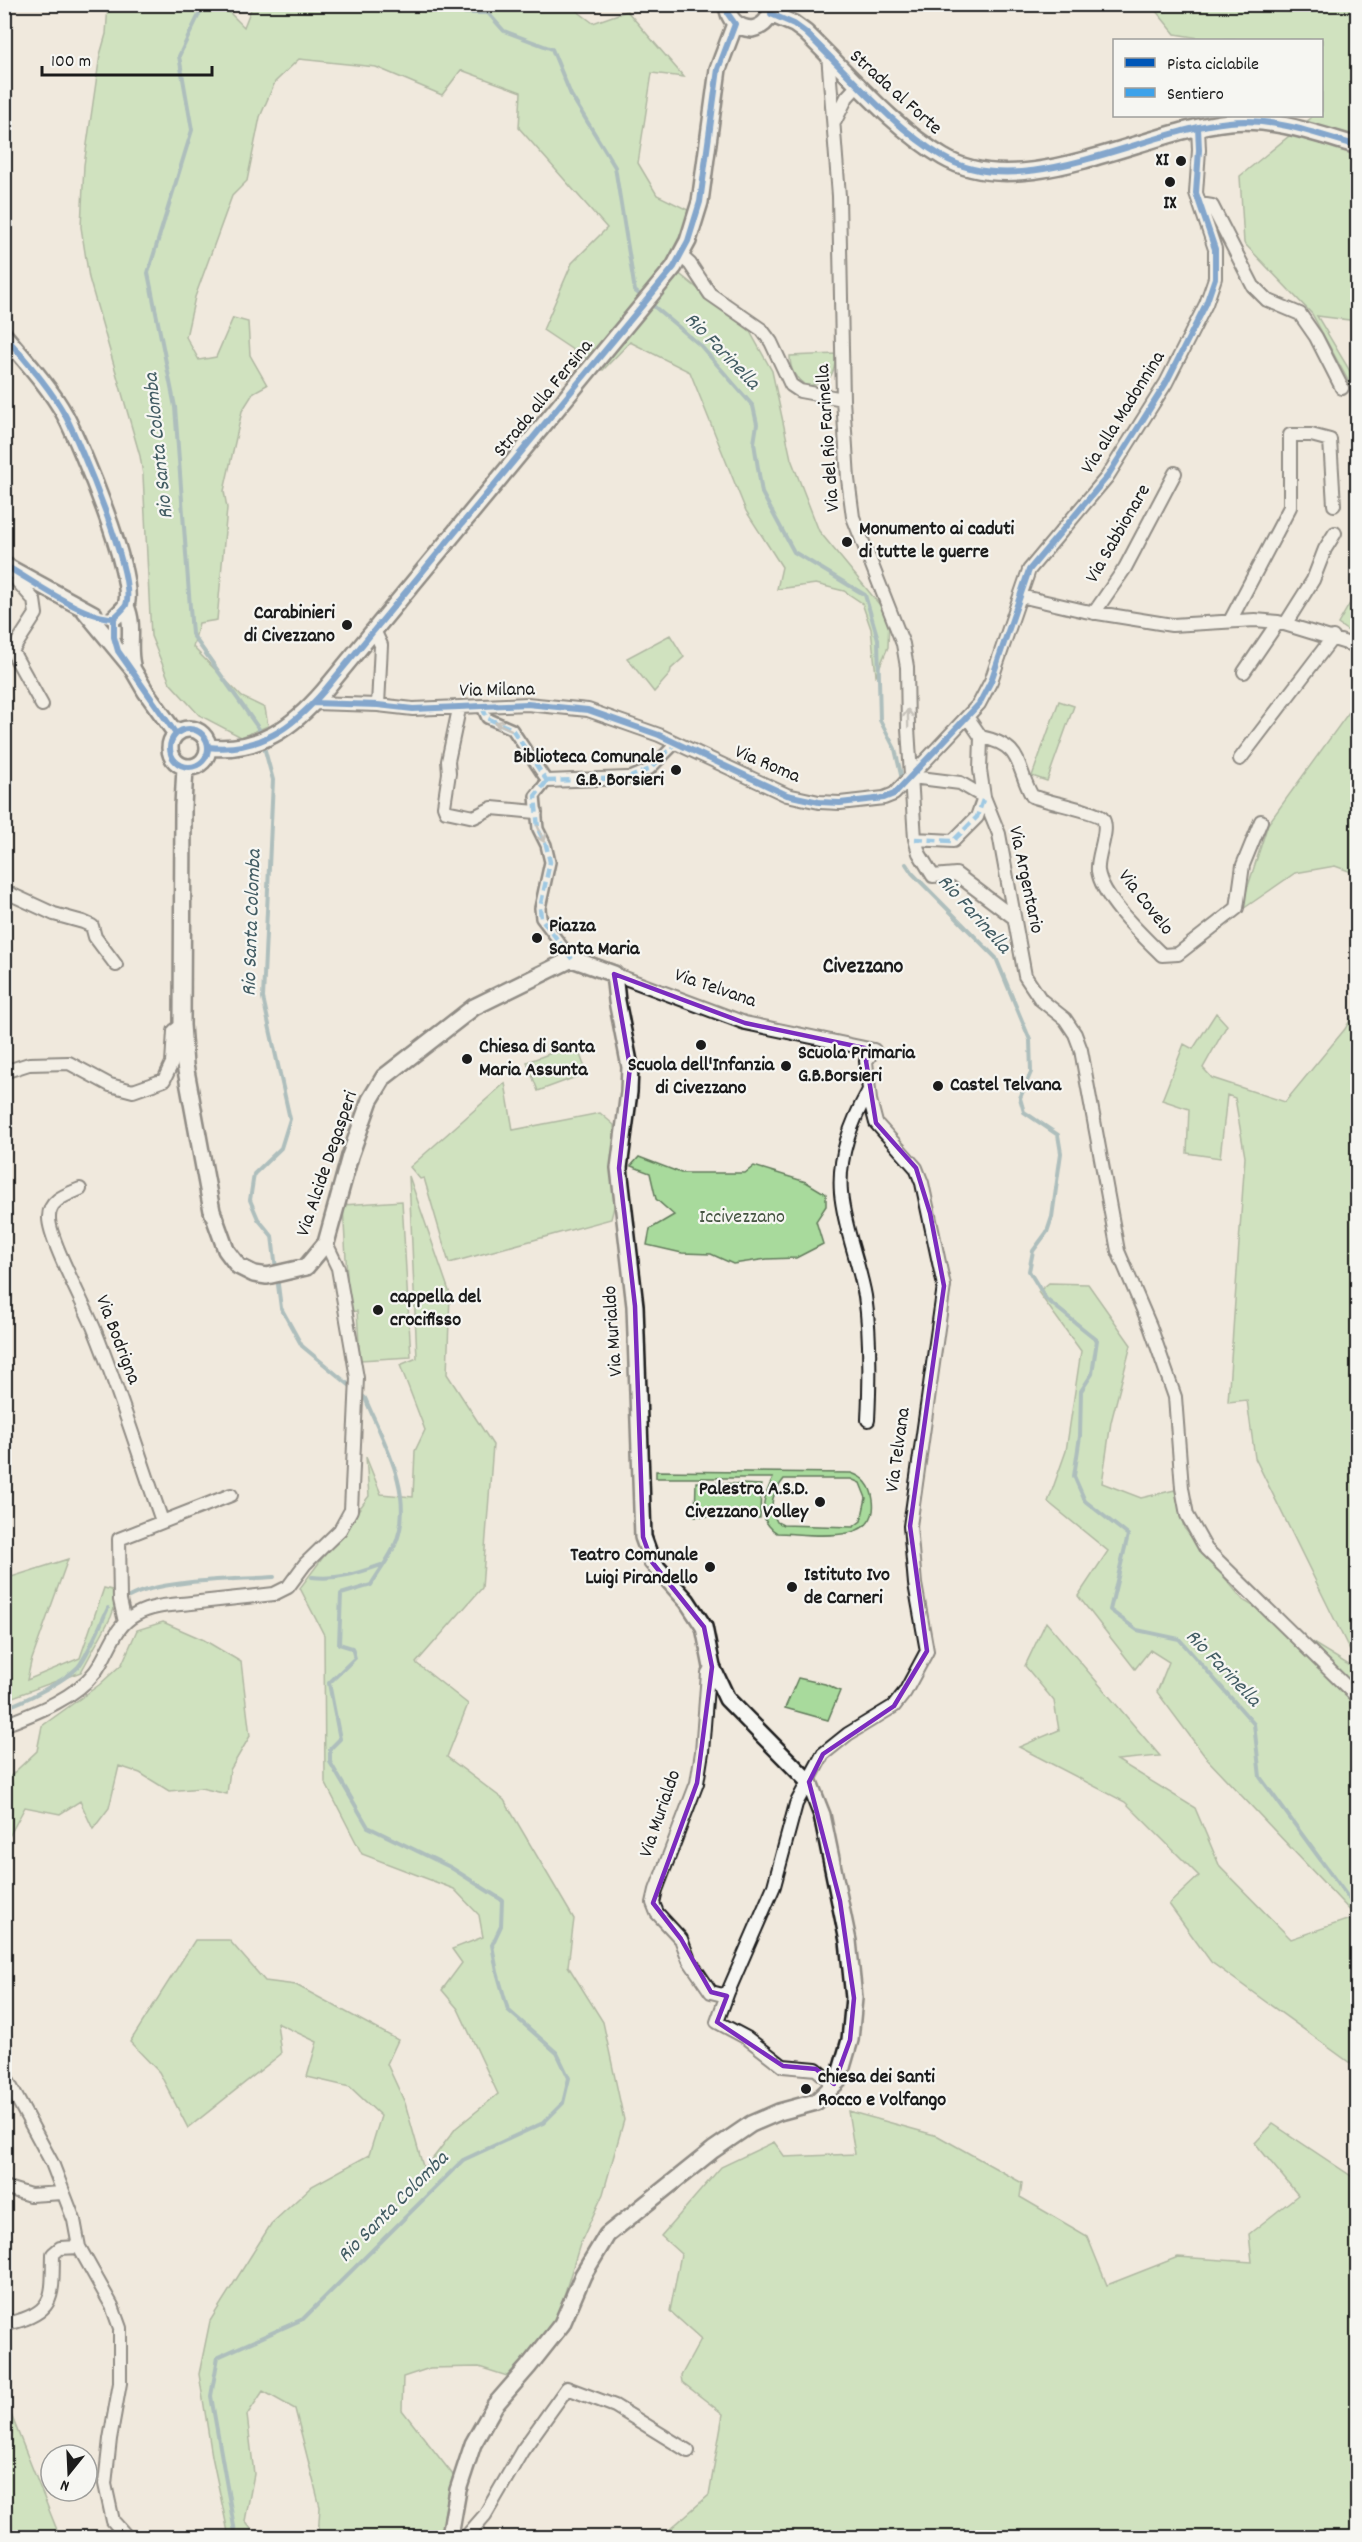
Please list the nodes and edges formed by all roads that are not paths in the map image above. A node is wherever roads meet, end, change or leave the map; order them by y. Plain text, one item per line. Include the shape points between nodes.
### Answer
1 (727, 4) edge
2 (772, 9) edge
3 (735, 24) junction
4 (828, 54) junction
5 (856, 82) junction
6 (832, 92) junction
7 (835, 122) junction
8 (1198, 127) junction
9 (1358, 146) edge
10 (1200, 204) junction
11 (681, 256) junction
12 (4, 335) edge
13 (1342, 388) dead end
14 (843, 399) junction
15 (1175, 473) dead end
16 (1334, 506) dead end
17 (1335, 533) dead end
18 (4, 565) edge
19 (20, 573) junction
20 (1020, 596) junction
21 (126, 606) junction
22 (85, 611) junction
23 (1094, 613) junction
24 (114, 618) junction
25 (1230, 621) junction
26 (1282, 622) junction
27 (374, 630) junction
28 (1333, 637) junction
29 (130, 639) junction
30 (1353, 645) dead end
31 (118, 651) junction
32 (132, 668) junction
33 (1244, 672) dead end
34 (314, 703) junction
35 (42, 705) dead end
36 (378, 705) junction
37 (482, 707) junction
38 (459, 708) junction
39 (968, 718) junction
40 (176, 734) junction
41 (981, 737) junction
42 (676, 743) junction
43 (216, 747) junction
44 (1240, 759) dead end
45 (186, 767) junction
46 (912, 777) junction
47 (628, 778) joint
48 (547, 781) junction
49 (984, 797) junction
50 (536, 812) junction
51 (1261, 821) dead end
52 (915, 839) junction
53 (4, 891) edge
54 (1013, 917) junction
55 (572, 959) junction
56 (116, 965) dead end
57 (614, 974) junction
58 (182, 1025) junction
59 (4, 1072) edge
60 (868, 1092) junction
61 (80, 1189) dead end
62 (326, 1243) junction
63 (868, 1420) dead end
64 (231, 1496) dead end
65 (162, 1521) junction
66 (125, 1622) junction
67 (712, 1667) junction
68 (1358, 1698) edge
69 (4, 1725) edge
70 (809, 1782) junction
71 (728, 1992) junction
72 (4, 2074) edge
73 (834, 2084) junction
74 (4, 2187) edge
75 (63, 2193) junction
76 (79, 2247) junction
77 (4, 2318) edge
78 (688, 2451) dead end
79 (128, 2538) edge
80 (453, 2538) edge
81 (465, 2538) edge

1 - 3 street
2 - 3 street via 767,22 752,29
2 - 4 street, Strada al Forte
3 - 11 street, Strada alla Fersina via 718,69 700,202
4 - 5 street, Strada al Forte
4 - 6 street, Via del Rio Farinella
5 - 6 street
5 - 7 street
5 - 8 street, Strada al Forte via 915,137 944,158 974,169 1012,173 1044,170
6 - 7 street, Via del Rio Farinella
7 - 14 street, Via del Rio Farinella
8 - 9 street, Strada al Forte via 1254,121
8 - 10 street, Via alla Madonnina via 1196,193
10 - 13 street via 1212,206 1258,294 1299,314 1310,326
10 - 20 street, Via alla Madonnina via 1215,249 1215,278 1206,304 1166,384 1107,477 1029,570
11 - 14 street via 710,294 762,330 791,385
11 - 27 street, Strada alla Fersina
12 - 21 street via 65,415 112,528 127,579
46 -> 14 street, Via del Rio Farinella via 903,644 853,517
15 - 23 street, Via Sabbionare via 1125,568
16 - 25 street via 1330,440 1290,435 1290,507
17 - 26 street via 1313,580
18 - 19 street
19 - 22 street
19 - 35 street via 18,582 34,600 36,614 12,651
20 - 23 street, Via Sabbionare
20 - 39 street, Via alla Madonnina via 991,681
21 - 24 street
21 - 29 street via 131,618
22 - 24 street
22 - 31 street
23 - 25 street, Via Sabbionare via 1172,625
24 - 29 street
24 - 31 street
25 - 26 street, Via Sabbionare
26 - 28 street, Via Sabbionare
26 - 33 street
27 - 34 street, Strada alla Fersina
27 - 36 street via 381,645
28 - 30 street, Via Sabbionare
28 - 44 street
29 - 32 street
31 - 32 street
32 - 40 street
34 - 36 street, Via Milana
34 - 43 street, Strada alla Fersina via 271,738 241,747
36 - 38 street, Via Milana
37 - 38 street, Via Milana
37 - 42 street, Via Milana via 527,704 588,710
48 -> 37 street via 512,729 487,718
38 - 50 street via 448,761 446,811 474,817 492,808
39 - 41 street
39 - 46 street, Via alla Madonnina
40 - 43 street via 192,728
40 - 45 street via 170,743 170,753
41 - 49 street
41 - 51 street, Via Covelo via 1011,748 1024,770 1032,796 1099,815 1104,820 1098,871 1104,888 1162,956 1178,954 1237,908 1242,865
42 - 46 street, Via Roma via 787,795 819,802 876,800 894,794
42 - 47 street via 650,769
43 - 45 street via 202,762
45 - 58 street, Via Alcide Degasperi
46 - 49 street via 960,783
46 - 52 street, Via del Rio Farinella
47 - 48 street
48 - 50 street via 536,796
49 - 52 street via 977,817 953,841
49 - 54 street, Via Argentario via 999,834
50 -> 55 street via 550,862 541,918
52 - 54 street via 933,876 956,874
53 - 56 street via 92,926 95,937
54 - 68 street, Via Argentario via 1025,976 1041,1000 1065,1019 1081,1050 1118,1251 1175,1397 1187,1515 1206,1549
55 - 57 street, Via Telvana
55 - 62 street, Via Alcide Degasperi via 474,1007 384,1077 370,1100 350,1156
57 - 60 street, Via Telvana via 745,1023 874,1050 866,1061
57 - 67 street, Via Murialdo via 630,1067 620,1168 635,1306 643,1537 652,1562 705,1628
58 - 59 street, Via Alcide Degasperi via 174,1031 172,1063 164,1080 133,1091 110,1085 69,1063 29,1064
58 - 62 street, Via Alcide Degasperi via 185,1065 212,1211 226,1250 238,1266 254,1274 272,1276 306,1268
60 - 63 street, Via Telvana via 847,1138 841,1174 841,1194 865,1297 871,1368
60 - 70 street, Via Telvana via 876,1123 916,1168 930,1213 944,1286 910,1526 927,1651 894,1706 823,1754
61 - 65 street, Via Bodrigna via 51,1206 48,1219 95,1332
62 - 66 street via 338,1268 357,1378 351,1510 340,1530 288,1587 274,1594 157,1607
64 - 65 street
65 - 66 street via 119,1539 120,1599
66 - 69 street via 100,1665 85,1682 39,1712
67 - 70 street, Via Murialdo via 727,1699
67 - 71 street, Via Murialdo via 708,1673 697,1783 653,1903 681,1939 688,1960 711,1992
70 - 71 street, Via Telvana via 796,1804 774,1886
70 - 73 street via 822,1815 848,1941 854,1998 849,2040
71 - 73 street, Via Telvana via 717,2022 747,2038 783,2066 816,2068
72 - 75 street via 39,2136
73 - 80 street via 816,2102 751,2124 607,2235 583,2275 562,2324 495,2405 473,2444 458,2490
74 - 75 street via 30,2195
75 - 76 street
76 - 77 street via 60,2248 53,2254 50,2302 30,2318 11,2322
76 - 79 street via 120,2328 120,2383 105,2484 113,2521
78 - 81 street via 615,2406 567,2388 522,2451 486,2515

